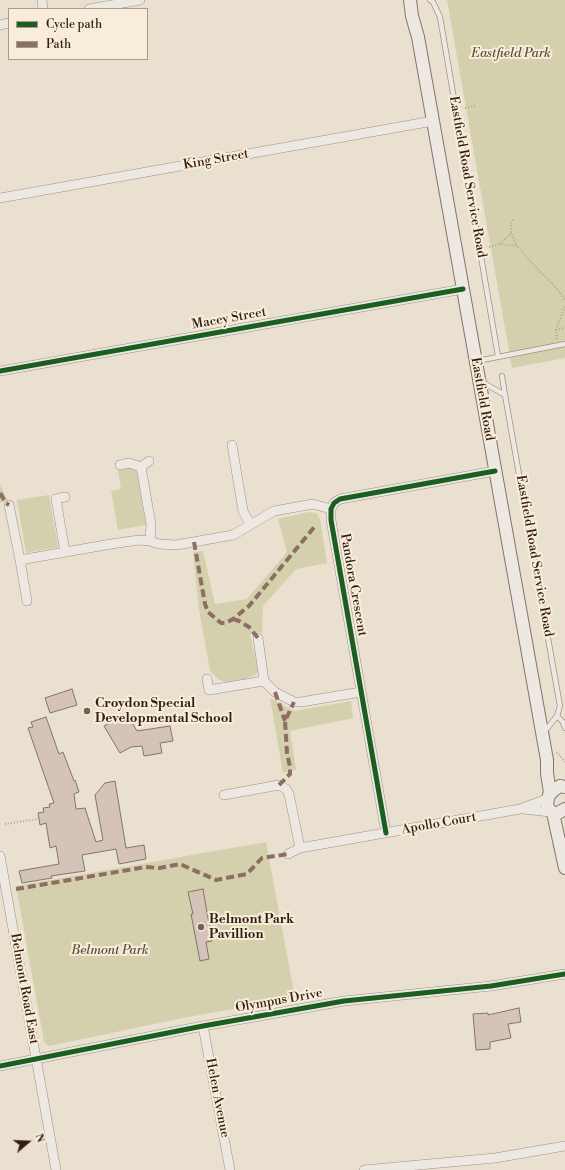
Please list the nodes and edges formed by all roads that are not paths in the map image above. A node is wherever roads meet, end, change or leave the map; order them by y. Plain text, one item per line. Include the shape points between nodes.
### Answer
1 (140, 0) edge
2 (410, 0) edge
3 (418, 0) edge
4 (430, 0) edge
5 (95, 8) edge
6 (418, 37) junction
7 (433, 121) junction
8 (0, 198) edge
9 (463, 288) junction
10 (565, 344) edge
11 (498, 356) junction
12 (476, 361) junction
13 (0, 371) edge
14 (502, 376) dead end
15 (479, 380) junction
16 (505, 395) junction
17 (232, 445) dead end
18 (120, 465) dead end
19 (495, 471) junction
20 (65, 498) dead end
21 (9, 505) dead end
22 (331, 509) junction
23 (250, 524) junction
24 (150, 541) junction
25 (65, 552) junction
26 (20, 560) junction
27 (27, 601) dead end
28 (259, 636) dead end
29 (207, 679) dead end
30 (264, 682) junction
31 (360, 692) junction
32 (557, 716) junction
33 (565, 728) edge
34 (542, 735) junction
35 (547, 760) junction
36 (564, 787) edge
37 (224, 795) dead end
38 (549, 796) junction
39 (520, 809) junction
40 (565, 809) edge
41 (552, 812) junction
42 (386, 834) junction
43 (565, 838) edge
44 (300, 848) junction
45 (288, 854) dead end
46 (0, 856) edge
47 (565, 865) edge
48 (565, 974) edge
49 (203, 1026) junction
50 (37, 1060) junction
51 (0, 1066) edge
52 (565, 1146) edge
53 (56, 1170) edge
54 (230, 1170) edge
55 (364, 1170) edge

1 - 5 street
2 - 6 main road, Eastfield Road
3 - 6 main road, Eastfield Road
4 - 11 lane, Eastfield Road Service Road via 440,17
6 - 7 main road, Eastfield Road
7 - 8 street, King Street
7 - 9 main road, Eastfield Road
9 - 12 main road, Eastfield Road
9 - 13 street, Macey Street
10 - 11 lane
11 - 12 lane
12 - 15 main road, Eastfield Road
14 - 16 lane, Eastfield Road Service Road
15 - 16 lane
15 - 19 main road, Eastfield Road
16 - 32 lane, Eastfield Road Service Road via 560,706
17 - 23 street via 243,511
18 - 24 street via 145,464 151,524
19 - 22 street via 340,499
19 - 34 main road, Eastfield Road
20 - 25 street via 56,499
21 - 26 street
22 - 23 street via 313,504 274,510
22 - 31 street, Pandora Crescent
23 - 24 street via 233,535 188,543 168,545
24 - 25 street via 140,540
25 - 26 street
26 - 27 street
28 - 30 street
29 - 30 street via 209,690
30 - 31 street via 275,692 294,702
31 - 42 street, Pandora Crescent
32 - 33 lane
32 - 34 lane
34 - 35 main road, Eastfield Road
35 - 36 main road, Eastfield Road
35 - 38 main road, Eastfield Road
36 - 38 main road via 557,788
37 - 44 street via 279,785 286,789 290,794
38 - 39 street, Apollo Court
38 - 41 main road, Eastfield Road via 548,808
39 - 41 street, Apollo Court
39 - 42 street, Apollo Court
40 - 41 main road via 558,813
41 - 47 main road
42 - 44 street, Apollo Court
43 - 47 main road
44 - 45 street, Apollo Court
46 - 50 street, Belmont Road East
48 - 49 street, Olympus Drive via 491,986 344,1001
49 - 50 street, Olympus Drive
49 - 54 street, Helen Avenue
50 - 51 street, Olympus Drive
50 - 53 street, Belmont Road East
52 - 55 street via 495,1158

